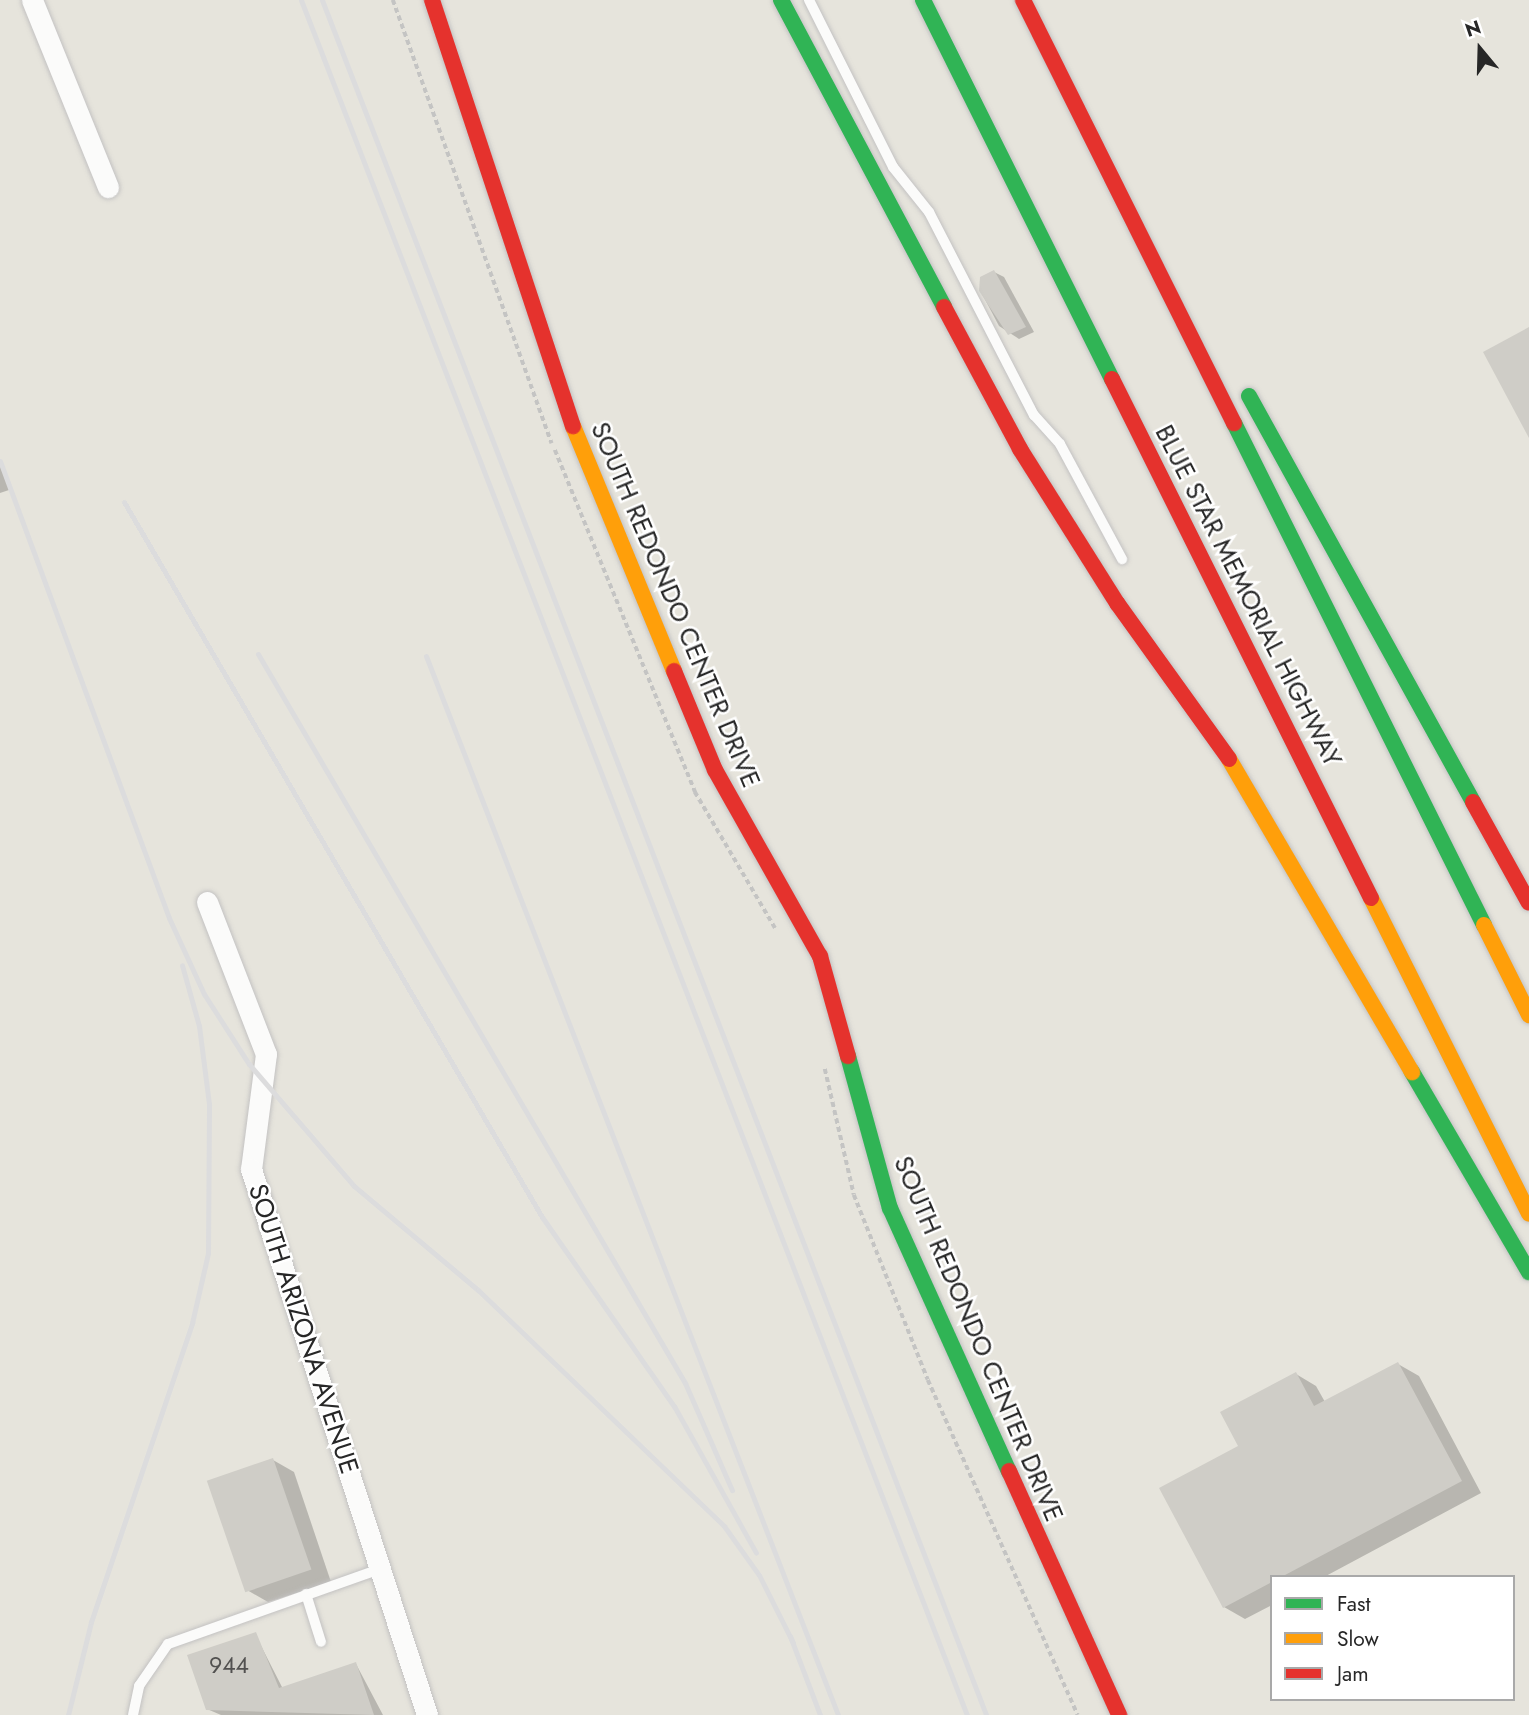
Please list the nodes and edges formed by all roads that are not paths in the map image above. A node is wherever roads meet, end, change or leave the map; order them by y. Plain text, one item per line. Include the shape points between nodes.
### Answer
1 (33, 0) edge
2 (432, 0) edge
3 (781, 0) edge
4 (809, 0) edge
5 (923, 0) edge
6 (1024, 0) edge
7 (1125, 161) dead end
8 (108, 187) dead end
9 (1242, 383) dead end
10 (1125, 565) dead end
11 (1158, 629) dead end
12 (1214, 733) junction
13 (208, 902) dead end
14 (1529, 903) edge
15 (1529, 1015) edge
16 (1529, 1214) edge
17 (1529, 1272) edge
18 (380, 1569) junction
19 (306, 1594) junction
20 (321, 1642) dead end
21 (133, 1715) edge
22 (427, 1715) edge
23 (1119, 1715) edge

1 - 8 street
2 - 23 main road, SOUTH REDONDO CENTER DRIVE via 575,432 715,770 820,956 890,1208
3 - 12 main road via 1020,449 1117,603
4 - 10 lane via 893,167 929,212 1034,415 1060,444
5 - 16 main road, BLUE STAR MEMORIAL HIGHWAY
6 - 7 main road
6 - 15 main road
9 - 14 main road
11 - 12 main road
12 - 17 main road
13 - 18 street, SOUTH ARIZONA AVENUE via 266,1054 251,1169
18 - 19 lane
18 - 22 street, SOUTH ARIZONA AVENUE
19 - 20 lane
19 - 21 lane via 168,1644 139,1686

